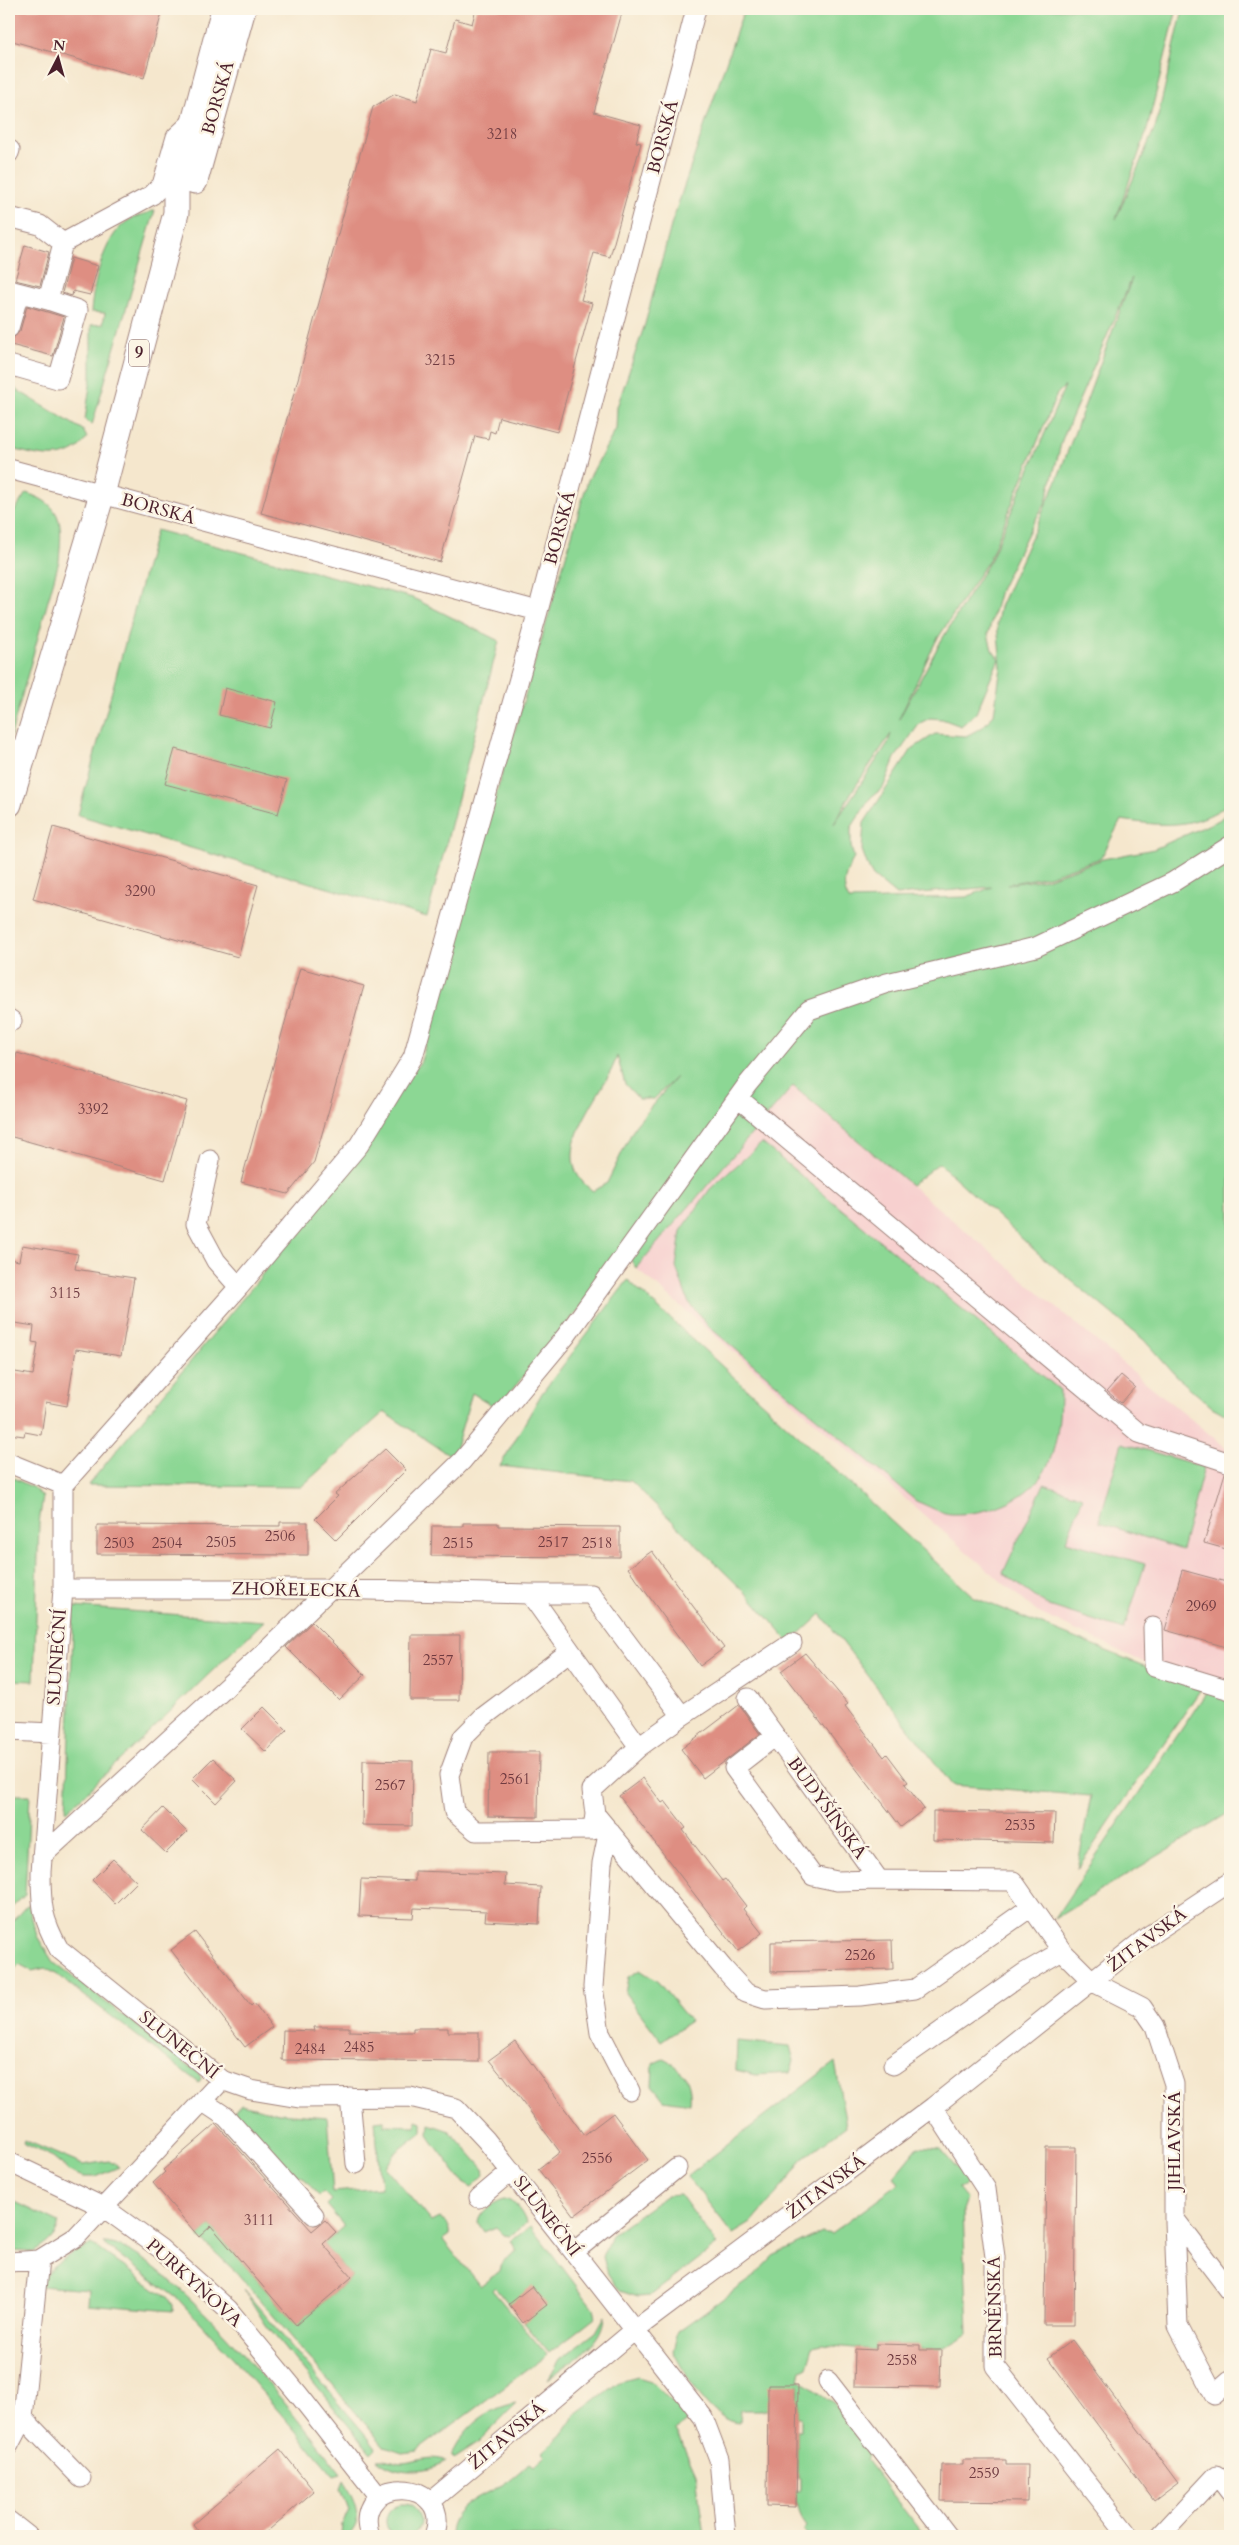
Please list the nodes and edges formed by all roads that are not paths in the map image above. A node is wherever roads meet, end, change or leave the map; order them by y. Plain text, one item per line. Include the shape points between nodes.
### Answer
1 (224, 9) edge
2 (243, 9) edge
3 (696, 9) edge
4 (192, 122) junction
5 (176, 213) junction
6 (9, 217) edge
7 (63, 243) junction
8 (14, 291) edge
9 (48, 300) junction
10 (9, 328) edge
11 (9, 365) edge
12 (9, 469) edge
13 (102, 494) junction
14 (538, 611) junction
15 (9, 804) edge
16 (1230, 846) edge
17 (738, 1098) junction
18 (210, 1160) dead end
19 (239, 1287) junction
20 (9, 1463) edge
21 (1230, 1463) edge
22 (63, 1485) junction
23 (63, 1589) junction
24 (330, 1590) junction
25 (530, 1594) junction
26 (1153, 1627) dead end
27 (792, 1643) dead end
28 (569, 1652) junction
29 (1230, 1690) edge
30 (748, 1698) dead end
31 (682, 1716) junction
32 (9, 1731) edge
33 (52, 1733) junction
34 (774, 1737) junction
35 (639, 1747) junction
36 (599, 1824) junction
37 (42, 1856) junction
38 (879, 1880) junction
39 (1230, 1882) edge
40 (1031, 1907) junction
41 (1062, 1951) junction
42 (1093, 1982) junction
43 (894, 2065) dead end
44 (222, 2080) junction
45 (630, 2091) dead end
46 (350, 2097) junction
47 (202, 2101) junction
48 (934, 2107) junction
49 (9, 2162) edge
50 (356, 2164) dead end
51 (677, 2168) dead end
52 (511, 2171) junction
53 (479, 2198) dead end
54 (102, 2207) junction
55 (314, 2215) dead end
56 (1174, 2218) junction
57 (574, 2251) junction
58 (11, 2259) edge
59 (39, 2260) junction
60 (1230, 2291) edge
61 (636, 2329) junction
62 (828, 2381) dead end
63 (1230, 2381) edge
64 (23, 2418) junction
65 (9, 2445) edge
66 (81, 2478) dead end
67 (1230, 2492) edge
68 (379, 2497) junction
69 (430, 2502) junction
70 (9, 2521) edge
71 (28, 2536) edge
72 (370, 2536) edge
73 (434, 2536) edge
74 (726, 2536) edge
75 (948, 2536) edge
76 (1129, 2536) edge
77 (1160, 2536) edge

1 - 4 main road, BORSKÁ
2 - 5 main road, BORSKÁ / 9 via 191,193
3 - 14 street, BORSKÁ
4 - 5 main road, BORSKÁ / 9 via 176,190
4 - 7 street via 176,137 162,185 152,195
5 - 13 main road, BORSKÁ / 9
6 - 7 street via 40,225
7 - 9 street
8 - 9 street
8 - 10 street
9 - 11 street via 78,310 58,379
12 - 13 street
13 - 14 street, BORSKÁ
13 - 15 main road, BORSKÁ / 9
14 - 19 street via 413,1057 359,1145
16 - 17 street via 1173,882 1036,947 887,983 809,1010
17 - 21 street via 1139,1433
17 - 24 street via 566,1336 462,1461
18 - 19 street via 196,1224 216,1261
19 - 22 street
20 - 22 street
22 - 23 street, SLUNEČNÍ
23 - 24 street, ZHOŘELECKÁ
23 - 33 street, SLUNEČNÍ
24 - 25 street, ZHOŘELECKÁ
24 - 37 street
25 - 28 street
25 - 31 street, ZHOŘELECKÁ via 591,1594
26 - 29 street via 1154,1667
27 - 31 street
28 - 35 street
28 - 36 street via 483,1717 463,1737 449,1775 454,1812 476,1831
30 - 34 street, BUDYŠÍNSKÁ
31 - 35 street
32 - 33 street
33 - 37 street, SLUNEČNÍ
34 - 38 street, BUDYŠÍNSKÁ
34 - 38 street, BUDYŠÍNSKÁ via 734,1768 762,1807 813,1876 837,1881
35 - 36 street via 592,1790
36 - 40 street via 723,1968 746,1992 765,1999 860,1996 915,1989
36 - 45 street via 602,1863 593,1987 600,2033
37 - 44 street, SLUNEČNÍ via 41,1904 46,1927 59,1949
38 - 40 street, BUDYŠÍNSKÁ via 1013,1882
39 - 42 street, ŽITAVSKÁ via 1147,1937
40 - 41 street, BUDYŠÍNSKÁ
41 - 42 street, BUDYŠÍNSKÁ
41 - 43 street via 1024,1973
42 - 48 street, ŽITAVSKÁ
42 - 56 street, JIHLAVSKÁ via 1142,2007 1155,2026 1174,2084
44 - 46 street, SLUNEČNÍ via 251,2090 299,2098
44 - 47 street
46 - 50 street
46 - 52 street, SLUNEČNÍ via 410,2097 456,2108
47 - 54 street
47 - 55 street via 226,2118
48 - 61 street, ŽITAVSKÁ
48 - 76 street, BRNĚNSKÁ via 986,2189 995,2257 995,2366
49 - 54 street, PURKYŇOVA
51 - 57 street
52 - 53 street
52 - 57 street, SLUNEČNÍ
54 - 59 street via 76,2237
54 - 68 street, PURKYŇOVA via 161,2249 228,2309
56 - 60 street
56 - 63 street, JIHLAVSKÁ via 1178,2326 1214,2395
57 - 61 street, SLUNEČNÍ
58 - 59 street
59 - 64 street
61 - 69 street, ŽITAVSKÁ
61 - 74 street, SLUNEČNÍ via 704,2417 719,2459
62 - 75 street
64 - 65 street
64 - 66 street
67 - 77 street via 1217,2475
68 - 69 street via 402,2489 420,2494
68 - 72 street via 368,2516
69 - 73 street via 436,2520
70 - 71 street

